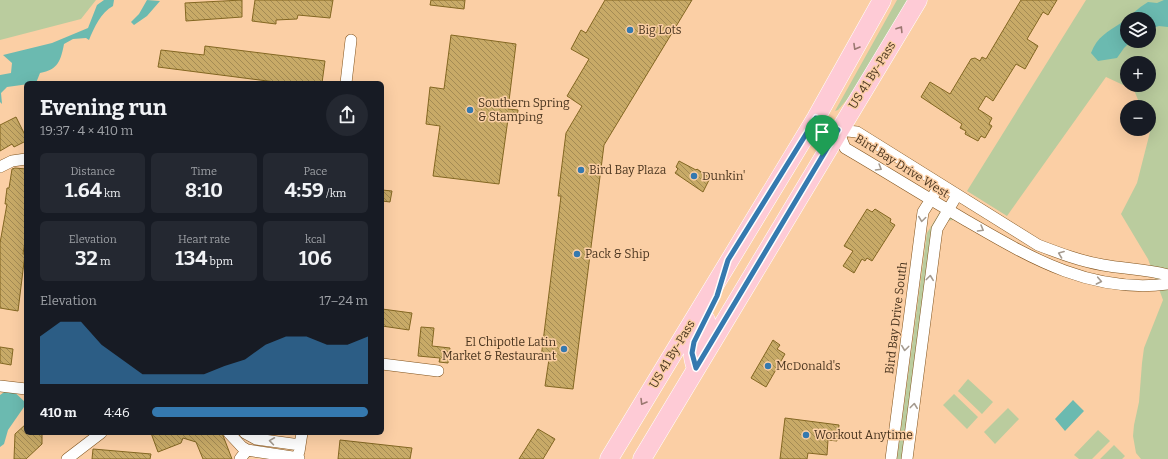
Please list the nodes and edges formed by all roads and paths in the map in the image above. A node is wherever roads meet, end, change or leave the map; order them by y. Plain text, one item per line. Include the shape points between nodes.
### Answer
1 (882, 0) edge
2 (918, 0) edge
3 (351, 40) dead end
4 (346, 81) edge
5 (816, 118) junction
6 (838, 130) junction
7 (24, 159) edge
8 (0, 167) edge
9 (940, 185) junction
10 (957, 196) junction
11 (930, 200) junction
12 (947, 210) junction
13 (728, 260) junction
14 (1168, 275) edge
15 (1168, 284) edge
16 (384, 364) edge
17 (696, 368) junction
18 (438, 371) dead end
19 (0, 386) edge
20 (24, 389) edge
21 (98, 435) edge
22 (231, 435) edge
23 (249, 435) edge
24 (302, 435) edge
25 (300, 445) junction
26 (247, 450) junction
27 (67, 459) edge
28 (240, 459) edge
29 (299, 459) edge
30 (609, 459) edge
31 (642, 459) edge
32 (891, 459) edge
33 (907, 459) edge

1 -> 5 main road, US 41 By-Pass
6 -> 2 main road, US 41 By-Pass
3 - 4 street
5 - 6 main road
5 - 13 main road, US 41 By-Pass
6 - 9 street, Bird Bay Drive West via 857,132
6 -> 11 street, Bird Bay Drive West via 845,148
6 - 17 main road, US 41 By-Pass
7 - 8 street via 12,161
9 - 10 street, Bird Bay Drive West
9 - 11 street, Bird Bay Drive South
10 - 12 street
14 -> 10 street, Bird Bay Drive West via 1070,258 1038,245
11 - 12 street, Bird Bay Drive West
11 -> 32 street, Bird Bay Drive South via 923,212
12 -> 15 street, Bird Bay Drive West via 1015,249 1081,278 1116,284
33 -> 12 street via 937,229
13 - 17 main road via 715,302 694,342 692,353
13 -> 30 main road, US 41 By-Pass
16 - 18 street
17 - 31 main road, US 41 By-Pass
19 - 20 street
21 - 27 street
22 - 26 street
25 -> 23 street via 256,439
24 - 25 street
25 - 29 street
26 - 28 street
26 - 29 street

